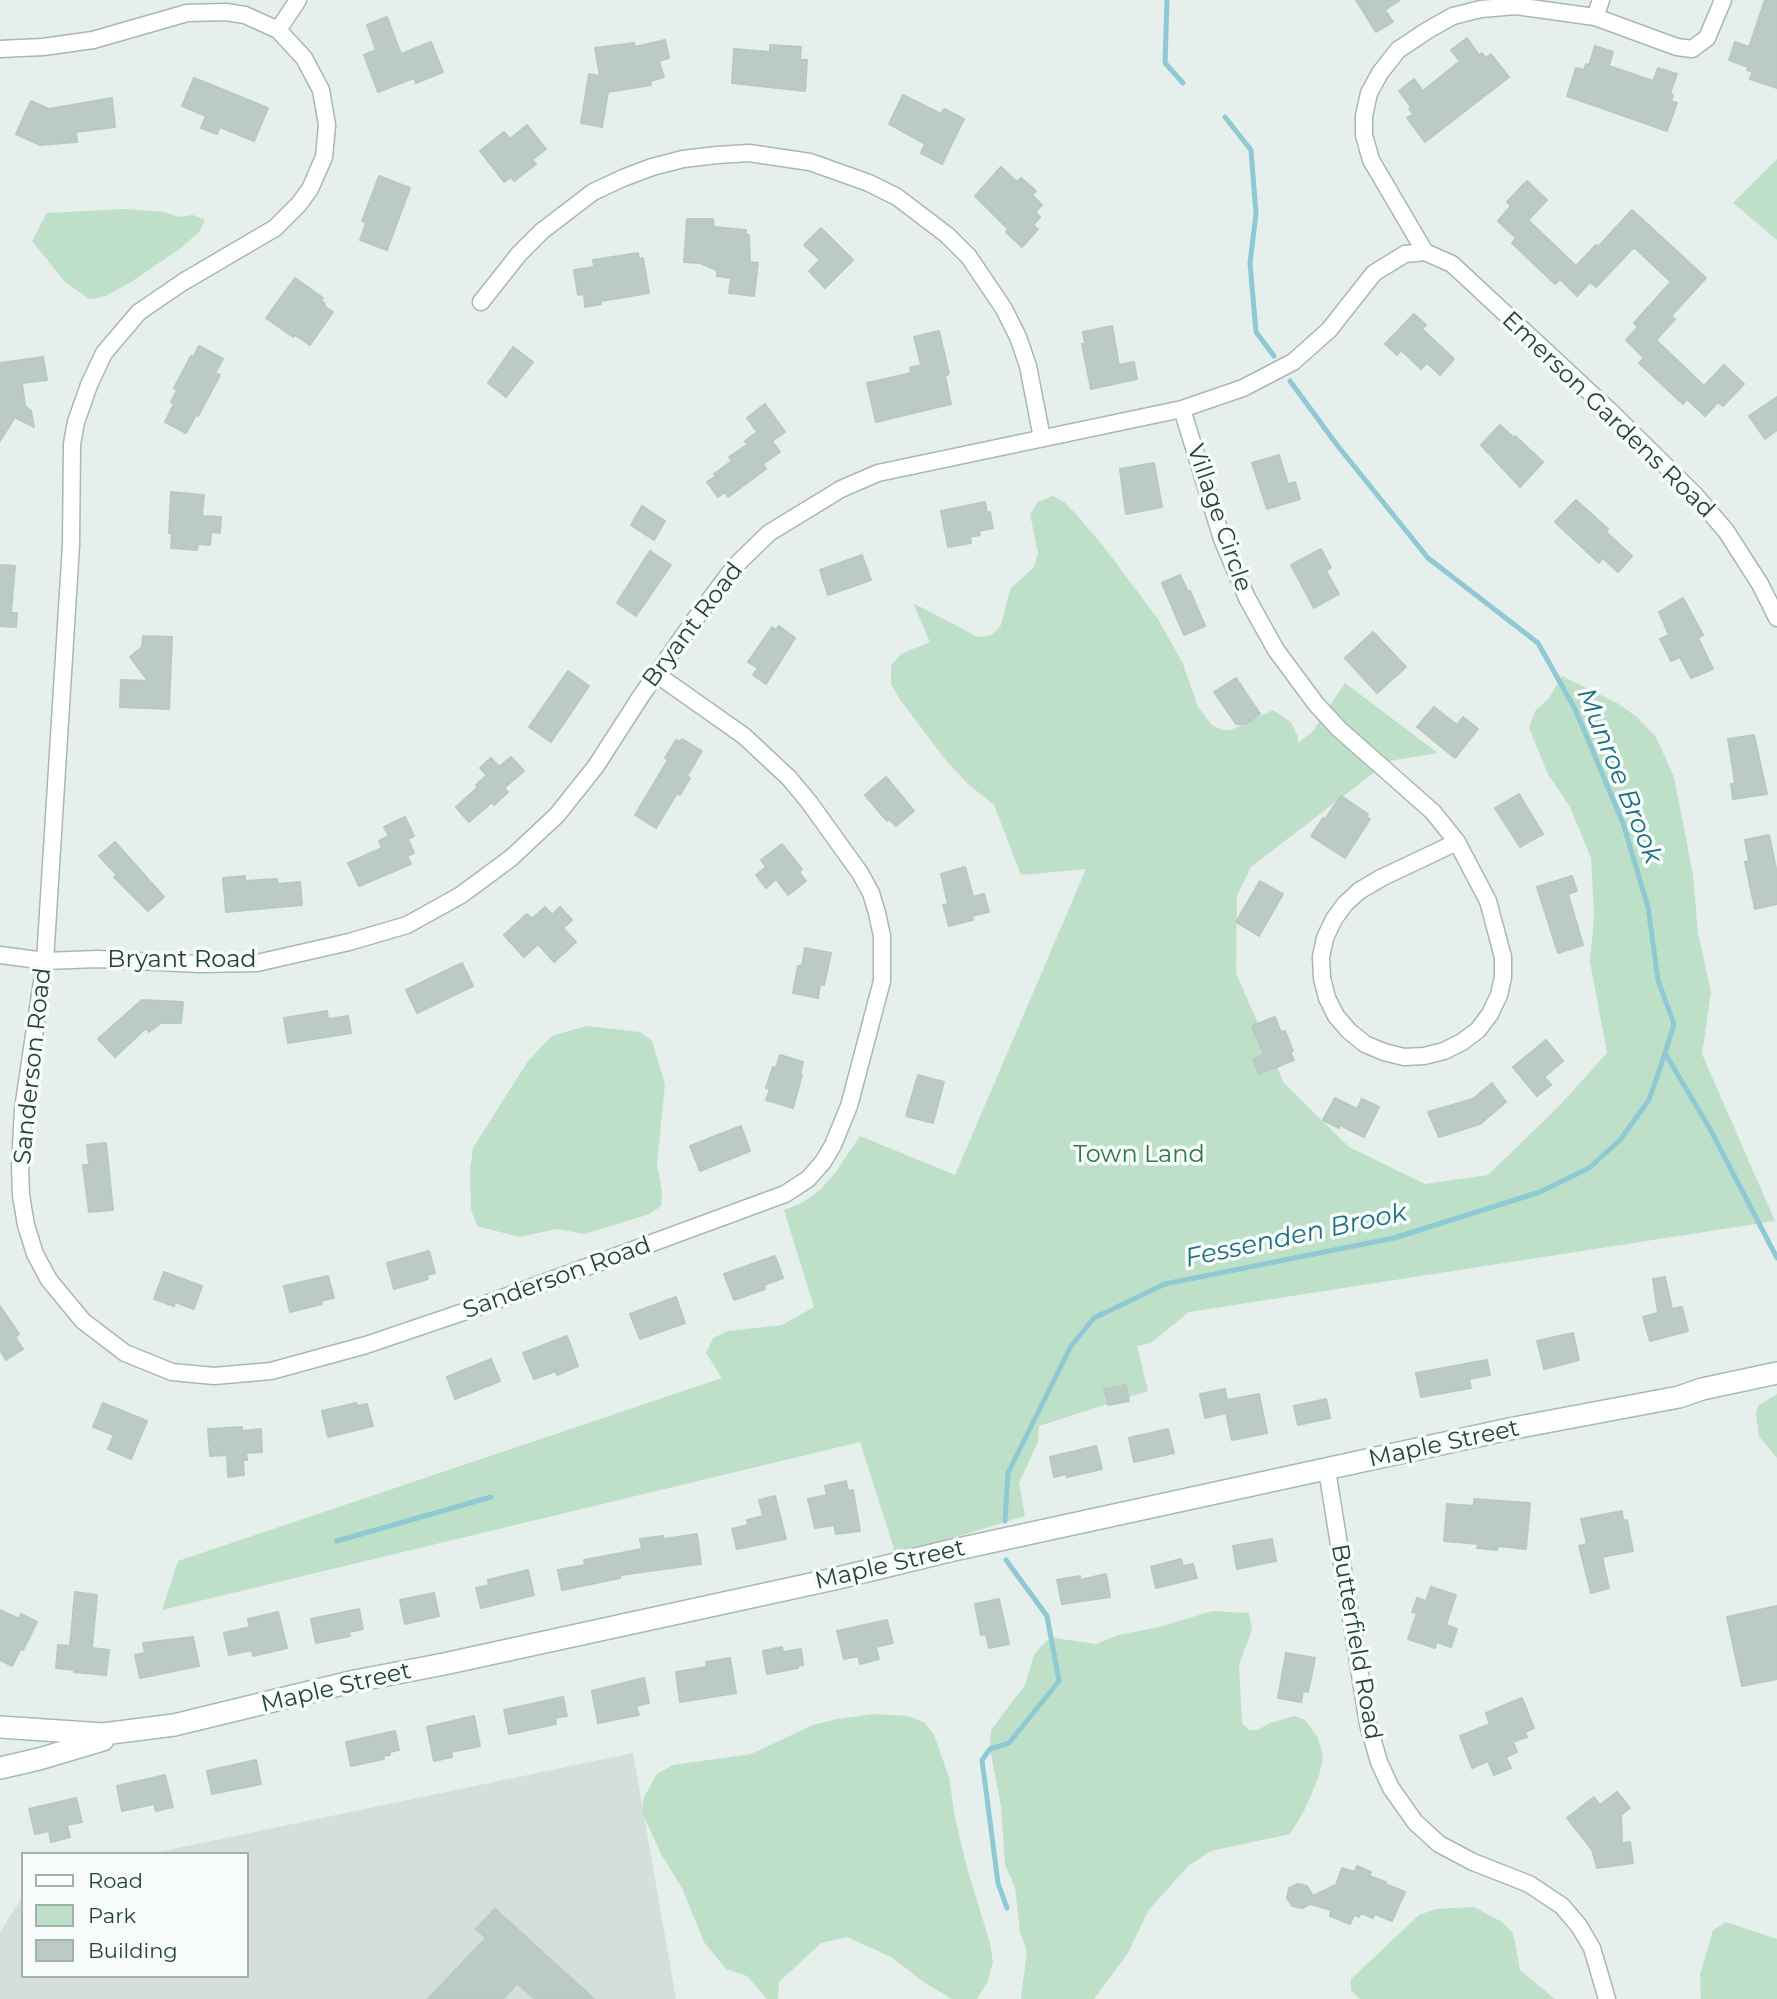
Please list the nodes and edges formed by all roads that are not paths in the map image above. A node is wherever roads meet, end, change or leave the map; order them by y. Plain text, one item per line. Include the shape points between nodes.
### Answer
1 (298, 0) edge
2 (1601, 0) edge
3 (1723, 0) edge
4 (1595, 17) junction
5 (278, 30) junction
6 (0, 49) edge
7 (1425, 252) junction
8 (481, 302) dead end
9 (1182, 409) junction
10 (1042, 438) junction
11 (1777, 618) edge
12 (656, 674) junction
13 (1457, 842) junction
14 (0, 955) edge
15 (45, 961) junction
16 (1777, 1373) edge
17 (1327, 1469) junction
18 (0, 1714) edge
19 (0, 1727) edge
20 (128, 1732) junction
21 (79, 1734) junction
22 (0, 1768) edge
23 (1607, 1999) edge

1 - 5 street
2 - 4 street
3 - 4 street via 1707,38 1692,48 1677,47
4 - 7 street via 1517,6 1453,16 1398,50 1380,73 1369,93 1364,135 1371,160
5 - 6 street, Sanderson Road via 245,15 205,11 93,40
5 - 15 street, Sanderson Road via 304,58 326,108 324,157 310,189 275,228 139,312 104,353 76,422
7 - 9 street, Bryant Road via 1405,254 1374,273 1329,330 1293,362 1243,388
7 - 11 street, Emerson Gardens Road via 1452,264 1695,495 1726,531
8 - 10 street via 542,231 593,192 624,178 652,167 717,155 749,153 810,162 897,197 968,257 993,291 1017,337 1028,366
9 - 10 street, Bryant Road
9 - 13 street, Village Circle via 1222,539 1276,650 1339,729 1433,812
10 - 12 street, Bryant Road via 878,473 787,521 735,566
12 - 15 street, Bryant Road via 557,816 461,895 407,925 257,963
12 - 15 street, Sanderson Road via 744,736 789,778 860,873 877,913 882,936 881,981 849,1106 823,1162 785,1194 366,1345 271,1371 214,1376 172,1372 125,1353 83,1321 49,1280 26,1225 20,1166 23,1109
13 - 13 street, Village Circle via 1359,891 1339,911 1325,938 1321,957 1326,998 1349,1031 1384,1052 1424,1056 1453,1047 1478,1030 1499,995 1503,976 1500,939 1488,901
14 - 15 street, Bryant Road
16 - 17 main road, Maple Street
17 - 20 main road, Maple Street
17 - 23 street, Butterfield Road via 1368,1724 1391,1788 1415,1822 1439,1844 1529,1884 1562,1906 1592,1948
18 - 21 main road
19 - 21 main road, Maple Street
20 - 21 main road, Maple Street
20 - 22 main road

